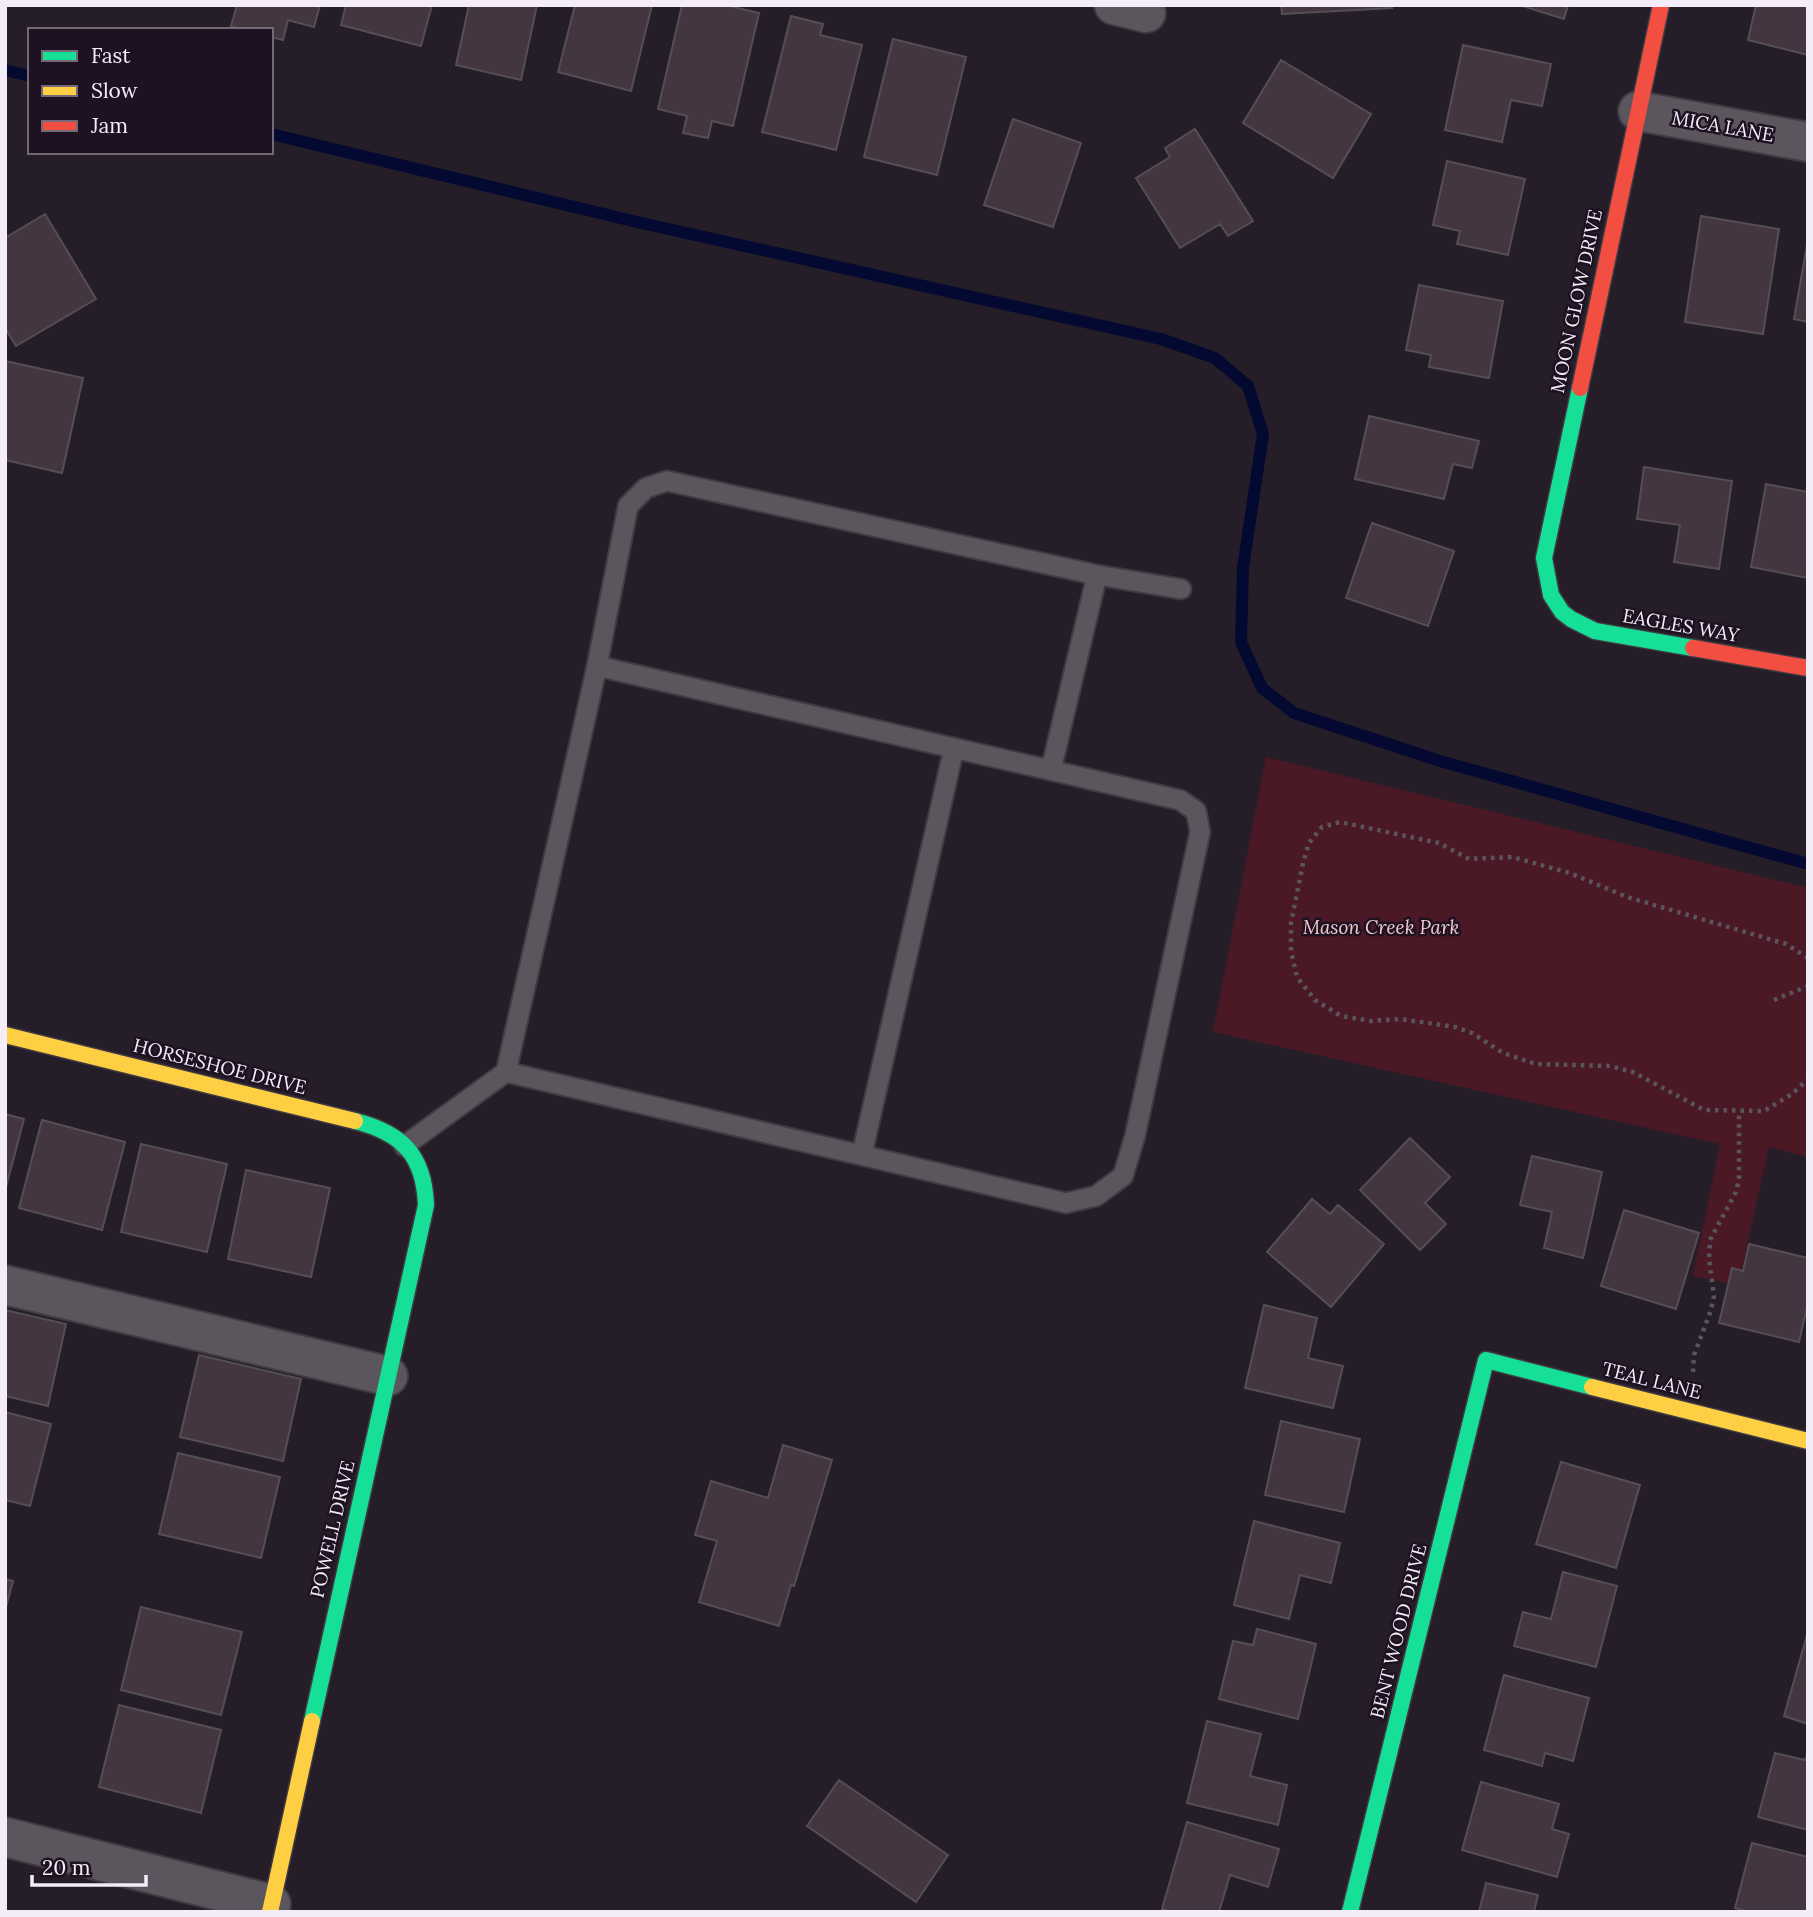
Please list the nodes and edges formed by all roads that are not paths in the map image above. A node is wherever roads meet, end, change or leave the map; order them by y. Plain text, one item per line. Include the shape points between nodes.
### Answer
1 (1661, 5) edge
2 (1638, 111) junction
3 (1808, 142) edge
4 (1097, 575) junction
5 (1181, 589) dead end
6 (1554, 605) joint
7 (597, 666) junction
8 (1808, 668) edge
9 (954, 748) junction
10 (1051, 770) junction
11 (5, 1035) edge
12 (506, 1072) junction
13 (409, 1152) junction
14 (862, 1154) junction
15 (5, 1285) edge
16 (1486, 1360) joint
17 (388, 1376) junction
18 (1808, 1441) edge
19 (5, 1837) edge
20 (270, 1908) edge
21 (1350, 1912) edge

1 - 2 street, MOON GLOW DRIVE
2 - 3 street, MICA LANE
2 - 6 street, MOON GLOW DRIVE via 1544,558 1545,583
4 - 5 lane
4 - 7 lane via 667,481 646,488 628,506
4 - 10 lane
6 - 8 street, EAGLES WAY via 1572,621 1595,631
7 - 9 lane
7 - 12 lane
9 - 10 lane
9 - 14 lane
10 - 14 lane via 1180,800 1196,811 1200,832 1123,1176 1097,1196 1066,1203
11 - 13 street, HORSESHOE DRIVE via 367,1124 394,1135
12 - 13 lane
12 - 14 lane
13 - 17 street, POWELL DRIVE via 426,1185 426,1205
15 - 17 street
16 - 18 street, TEAL LANE
16 - 21 street, BENT WOOD DRIVE
17 - 20 street, POWELL DRIVE
19 - 20 street

